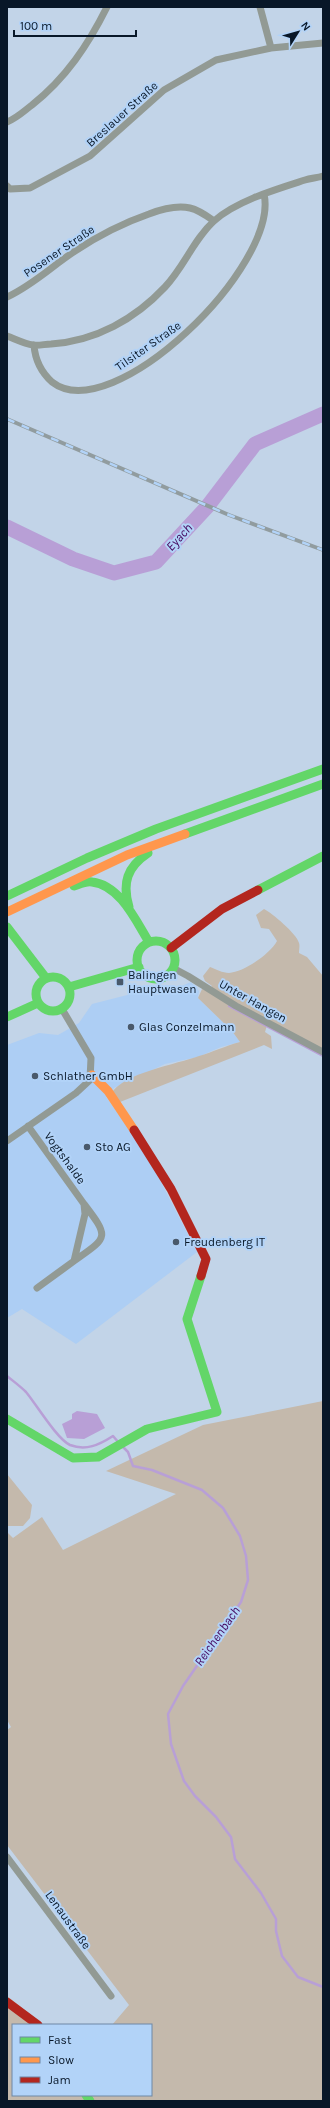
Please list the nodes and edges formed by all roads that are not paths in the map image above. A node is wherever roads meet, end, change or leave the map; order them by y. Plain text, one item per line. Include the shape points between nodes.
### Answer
1 (107, 7) edge
2 (260, 7) edge
3 (323, 43) edge
4 (270, 48) junction
5 (7, 122) edge
6 (323, 176) edge
7 (7, 186) edge
8 (264, 194) junction
9 (214, 221) junction
10 (7, 297) edge
11 (7, 336) edge
12 (34, 345) junction
13 (323, 769) edge
14 (323, 784) edge
15 (181, 835) junction
16 (323, 856) edge
17 (10, 895) edge
18 (36, 898) junction
19 (7, 912) edge
20 (132, 917) junction
21 (7, 927) edge
22 (149, 942) junction
23 (171, 948) junction
24 (139, 967) junction
25 (173, 968) junction
26 (46, 978) junction
27 (69, 987) junction
28 (38, 1003) junction
29 (62, 1009) junction
30 (7, 1016) edge
31 (323, 1052) edge
32 (92, 1075) junction
33 (28, 1126) junction
34 (7, 1141) edge
35 (84, 1204) junction
36 (74, 1261) junction
37 (37, 1288) dead end
38 (7, 1419) edge
39 (7, 1857) edge
40 (110, 1996) dead end
41 (7, 2002) edge
42 (37, 2024) edge

1 - 5 street via 94,33 72,66 46,94
2 - 4 street
3 - 4 street, Breslauer Straße
4 - 7 street, Breslauer Straße via 216,60 164,90 90,156 30,188 10,189
6 - 8 street
8 - 9 street via 229,210
8 - 12 street, Tilsiter Straße via 266,214 262,228 256,245 241,271 192,329 140,368 102,386 79,391 69,390 47,378 40,367
9 - 10 street, Posener Straße via 202,212 177,207 137,218 75,251 42,276
9 - 12 street via 166,286 146,306 122,323 91,336 65,343
11 - 12 street
13 - 17 main road via 156,829
14 - 15 main road
15 - 18 main road via 127,855
15 - 20 main road via 137,859 127,872 124,892
16 - 23 main road via 222,910
18 - 19 main road
18 - 20 main road via 52,895 84,882 94,882 119,898
20 - 22 main road
21 - 26 main road
22 - 23 main road via 161,942
22 - 24 main road via 138,955
23 - 25 main road via 175,958
24 - 25 main road via 152,978 164,977
24 - 27 main road
25 - 31 street, Unter Hangen via 236,1006
26 - 27 main road via 60,978
26 - 28 main road via 36,989
27 - 29 main road via 70,998
28 - 29 main road via 48,1011
28 - 30 main road
29 - 32 street via 91,1058
32 - 33 street via 76,1094
32 - 38 main road via 109,1092 150,1153 186,1215 206,1259 186,1320 217,1412 147,1429 98,1457 73,1458
33 - 34 street
33 - 35 street, Vogtshalde
35 - 36 street via 85,1214
35 - 36 street, Vogtshalde via 100,1225 102,1240
36 - 37 street, Vogtshalde
39 - 40 street, Lenaustraße
41 - 42 main road

